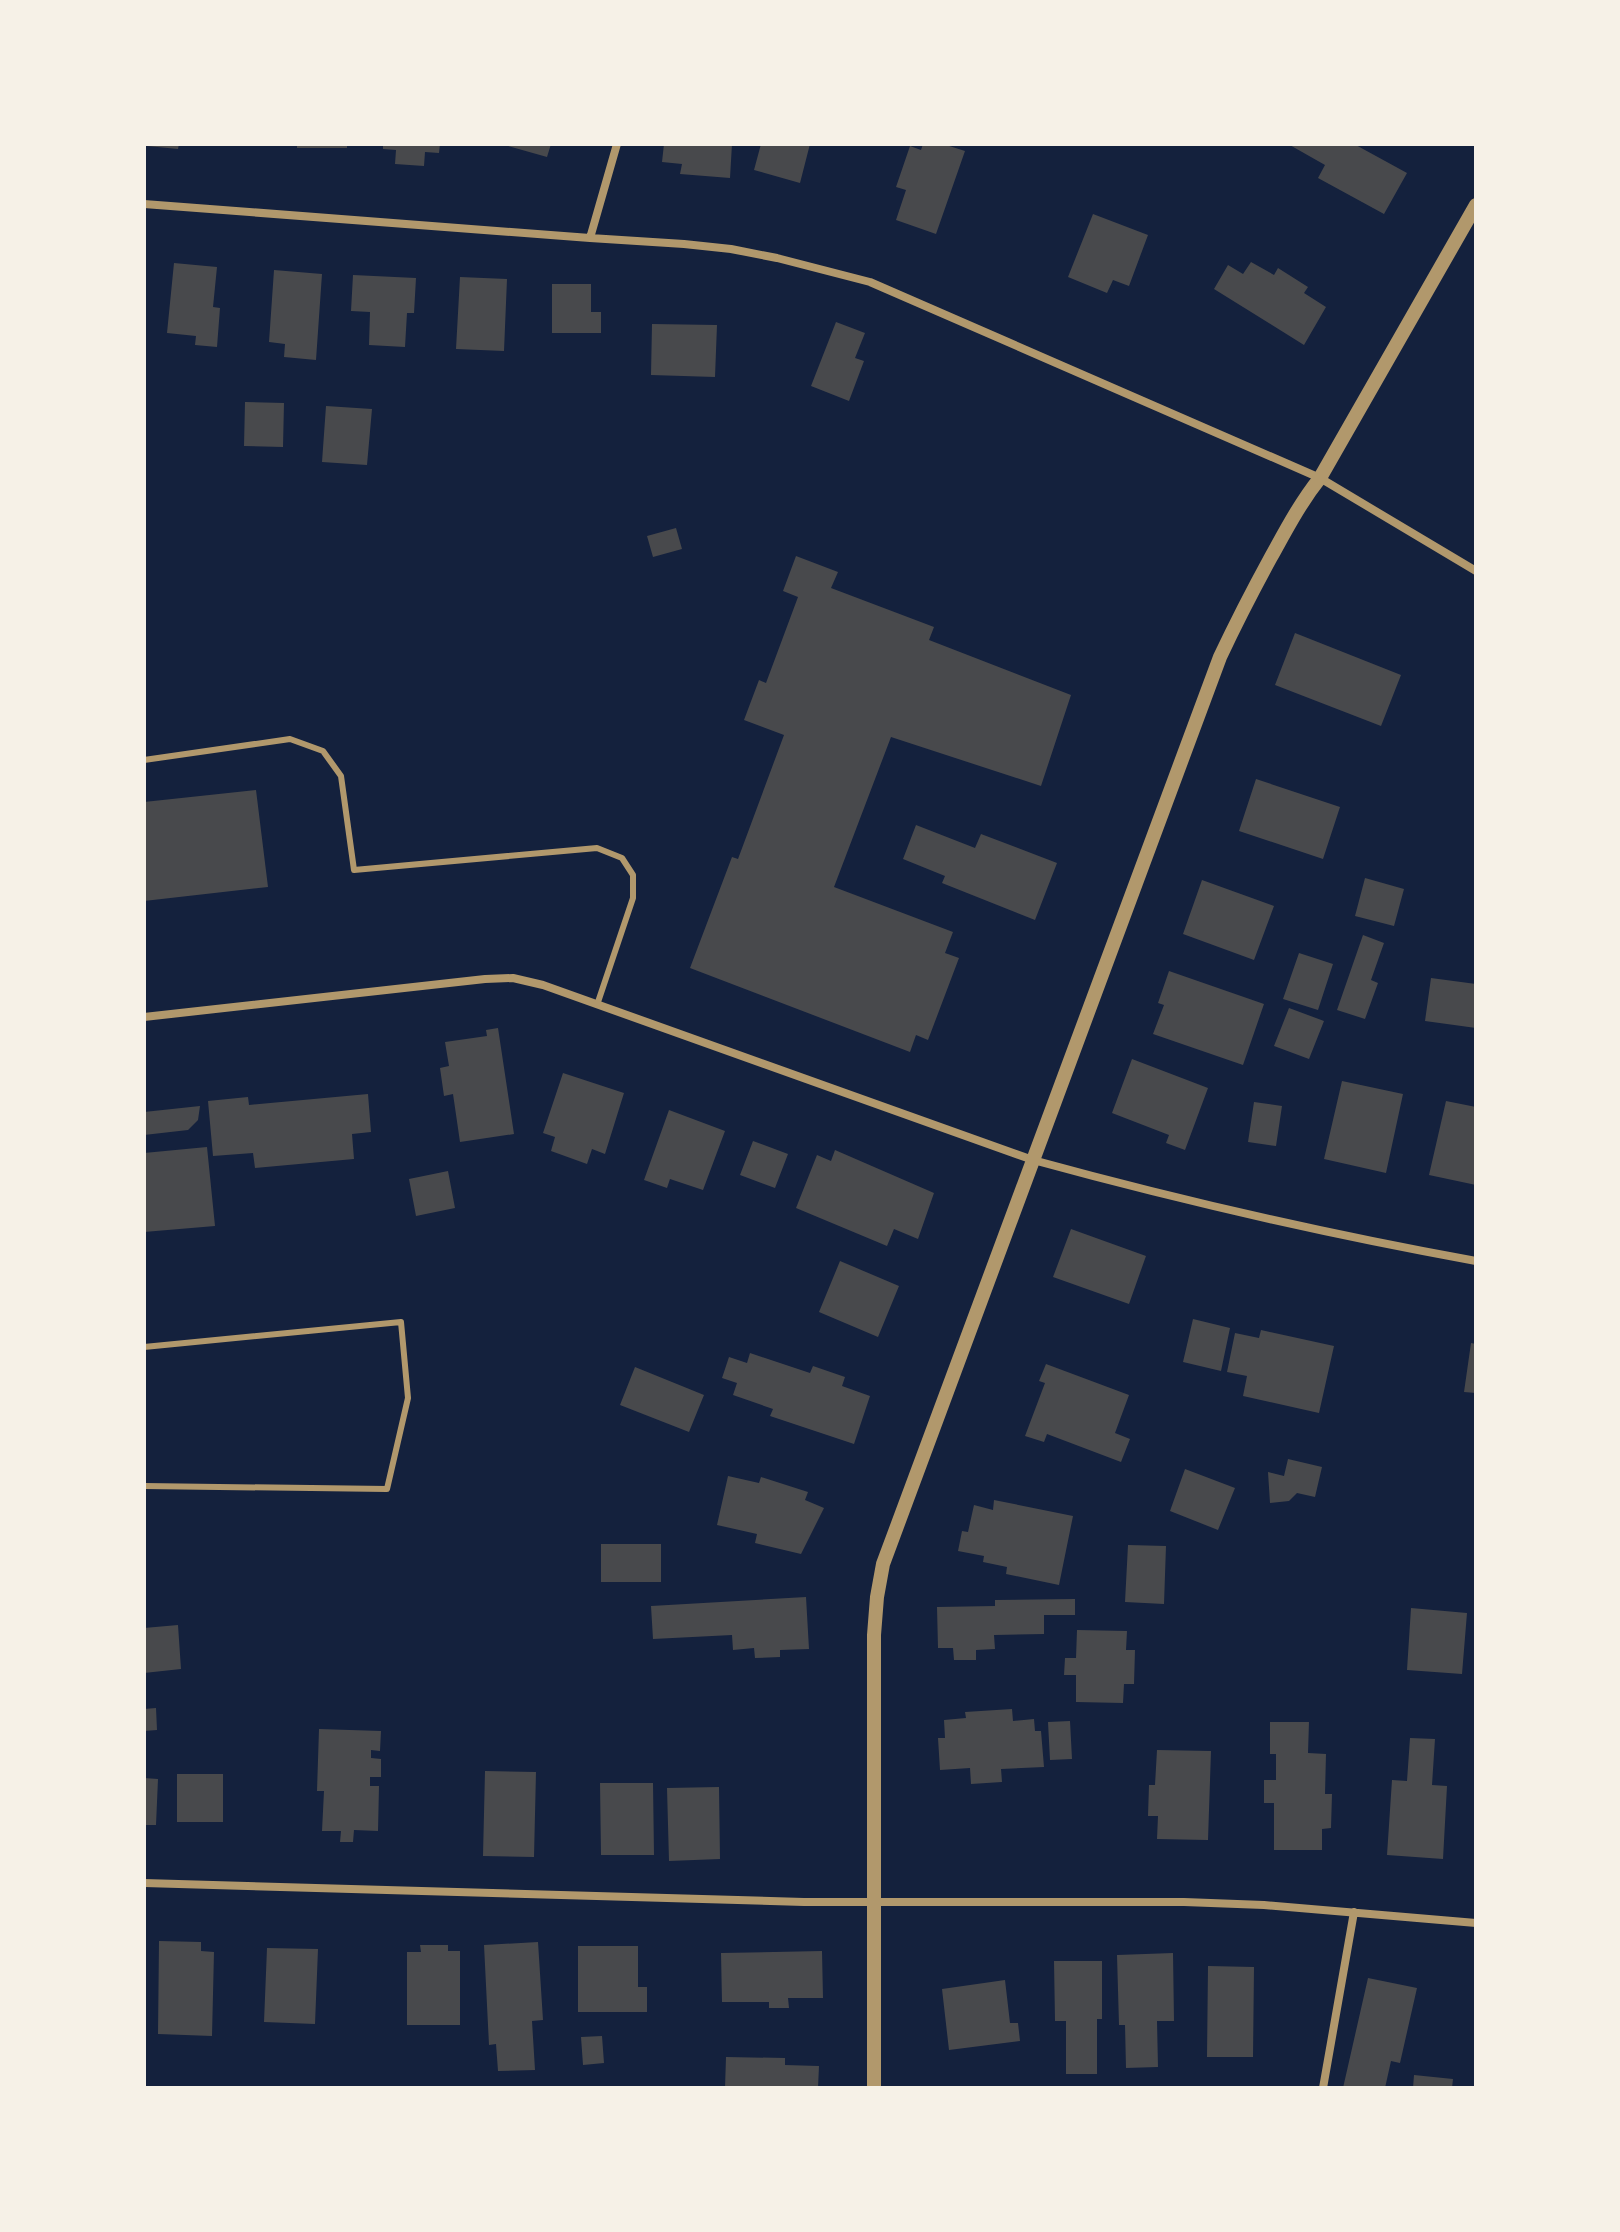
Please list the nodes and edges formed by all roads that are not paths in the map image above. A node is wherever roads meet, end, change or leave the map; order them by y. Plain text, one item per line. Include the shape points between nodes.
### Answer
1 (617, 144) edge
2 (144, 204) edge
3 (1476, 205) edge
4 (590, 238) junction
5 (1320, 478) junction
6 (1476, 571) edge
7 (144, 760) edge
8 (597, 1005) junction
9 (144, 1017) edge
10 (1033, 1160) junction
11 (1476, 1261) edge
12 (144, 1347) edge
13 (144, 1486) edge
14 (144, 1883) edge
15 (875, 1903) junction
16 (1354, 1912) junction
17 (1476, 1923) edge
18 (874, 2088) edge
19 (1323, 2088) edge

1 - 4 street
2 - 4 street
3 - 5 street
4 - 5 street via 731,249 870,282
5 - 6 street
5 - 10 street via 1282,537 1220,657
7 - 8 lane via 290,739 323,751 341,776 354,870 597,848 622,858 633,875 633,898
8 - 9 street via 528,980 500,978
8 - 10 street
10 - 11 street via 1312,1229
10 - 15 street via 883,1564 874,1635
12 - 13 lane via 401,1322 408,1398 387,1489
14 - 15 street
15 - 16 street via 1170,1901
15 - 18 street
16 - 17 street
16 - 19 street

